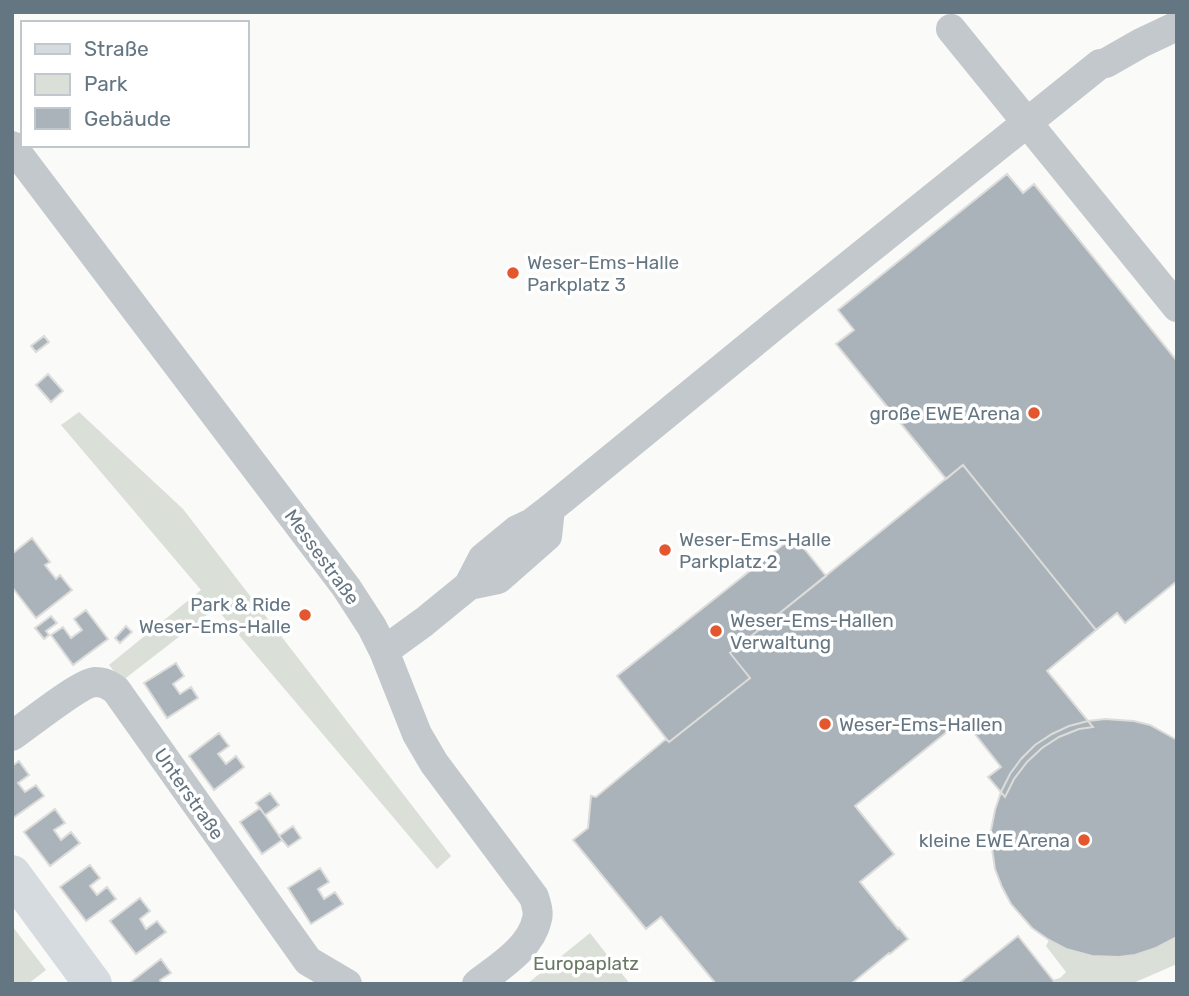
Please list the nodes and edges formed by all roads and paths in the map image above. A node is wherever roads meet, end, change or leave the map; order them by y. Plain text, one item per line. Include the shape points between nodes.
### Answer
1 (1177, 26) edge
2 (951, 29) dead end
3 (1027, 122) junction
4 (12, 146) edge
5 (1177, 307) edge
6 (541, 516) junction
7 (469, 585) junction
8 (384, 651) junction
9 (12, 736) edge
10 (12, 874) edge
11 (93, 984) edge
12 (347, 984) edge
13 (477, 984) edge

1 - 3 street via 1100,64
2 - 3 street
3 - 5 street
3 - 6 street
4 - 8 street, Messestraße via 345,587
6 - 7 street via 524,541
6 - 7 street via 547,536 507,554 483,558
7 - 8 street
8 - 13 street, Messestraße via 416,734 534,897 538,917 530,936
9 - 12 street, Unterstraße via 84,685 108,684 308,961
10 - 11 main road

